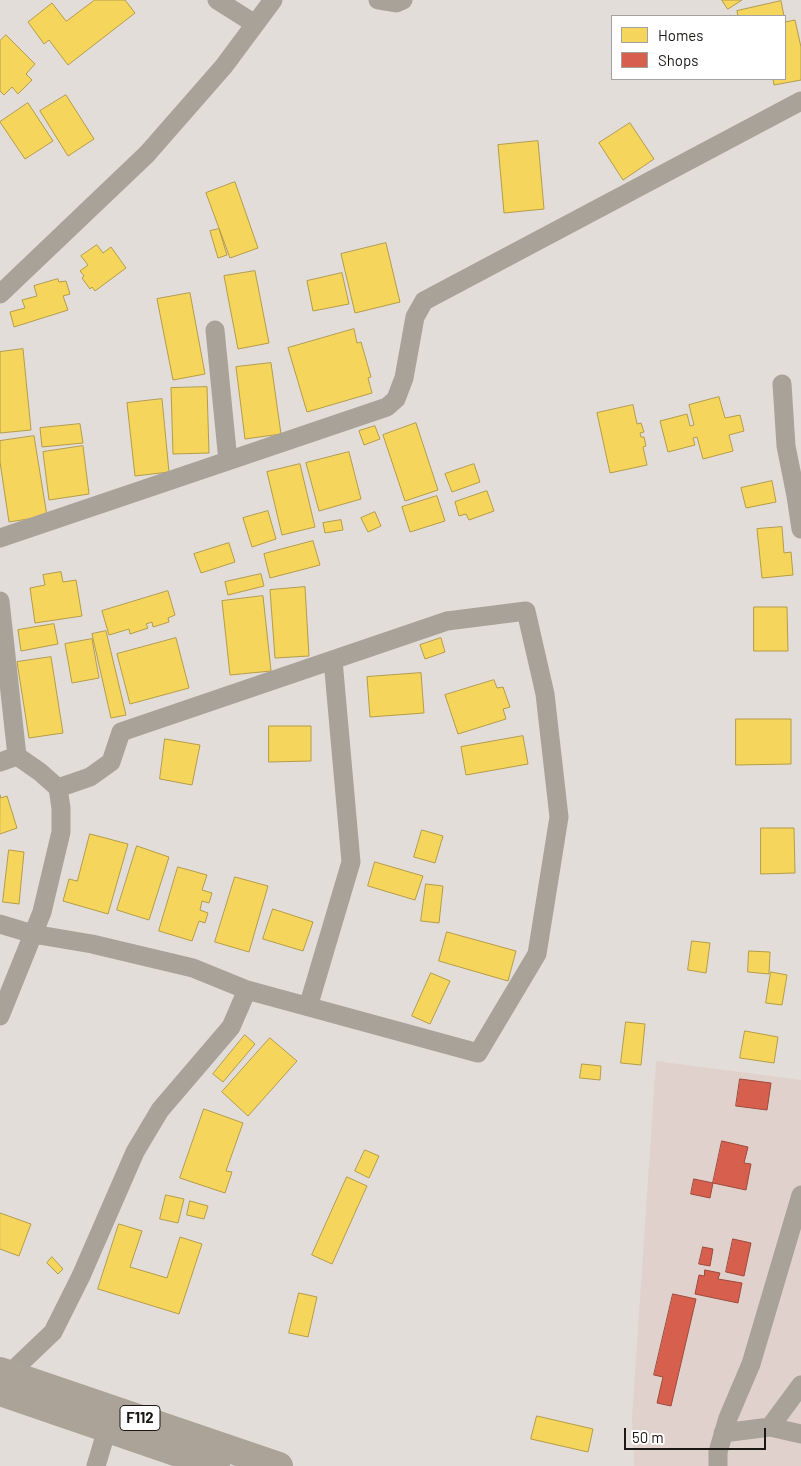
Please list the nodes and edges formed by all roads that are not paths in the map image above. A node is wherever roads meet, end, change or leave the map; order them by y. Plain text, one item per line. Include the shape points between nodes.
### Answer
1 (217, 0) edge
2 (273, 0) edge
3 (378, 0) edge
4 (403, 0) edge
5 (255, 24) junction
6 (801, 101) edge
7 (0, 294) edge
8 (215, 330) dead end
9 (782, 384) dead end
10 (228, 461) junction
11 (801, 529) edge
12 (0, 538) edge
13 (0, 601) edge
14 (333, 660) junction
15 (9, 759) edge
16 (58, 788) junction
17 (0, 924) edge
18 (33, 934) junction
19 (248, 990) junction
20 (308, 1007) junction
21 (0, 1016) edge
22 (801, 1194) edge
23 (3, 1379) edge
24 (801, 1385) edge
25 (770, 1428) junction
26 (107, 1429) junction
27 (723, 1433) junction
28 (801, 1434) edge
29 (96, 1466) edge
30 (216, 1466) edge
31 (280, 1466) edge
32 (718, 1466) edge

1 - 5 street
2 - 5 street
3 - 4 street via 396,3
5 - 7 street via 224,66 147,154
6 - 10 street via 424,301 415,317 404,378 396,400 387,407
8 - 10 street
9 - 11 street via 786,446
10 - 12 street
13 - 15 street
14 - 16 street via 121,732 111,762 90,777
14 - 20 street via 351,862
14 - 20 street via 447,621 526,611 545,694 560,817 537,954 478,1053
15 - 16 street via 40,772
16 - 18 street via 60,832 42,912
17 - 18 street
18 - 19 street via 193,968
18 - 21 street
19 - 20 street
19 - 23 street via 231,1027 160,1110 135,1152 53,1332
22 - 27 street via 751,1364
23 - 26 main road, F112
23 - 31 main road, F112
24 - 25 street
25 - 27 street
25 - 28 street
26 - 29 street
26 - 30 main road, F112
27 - 32 street

